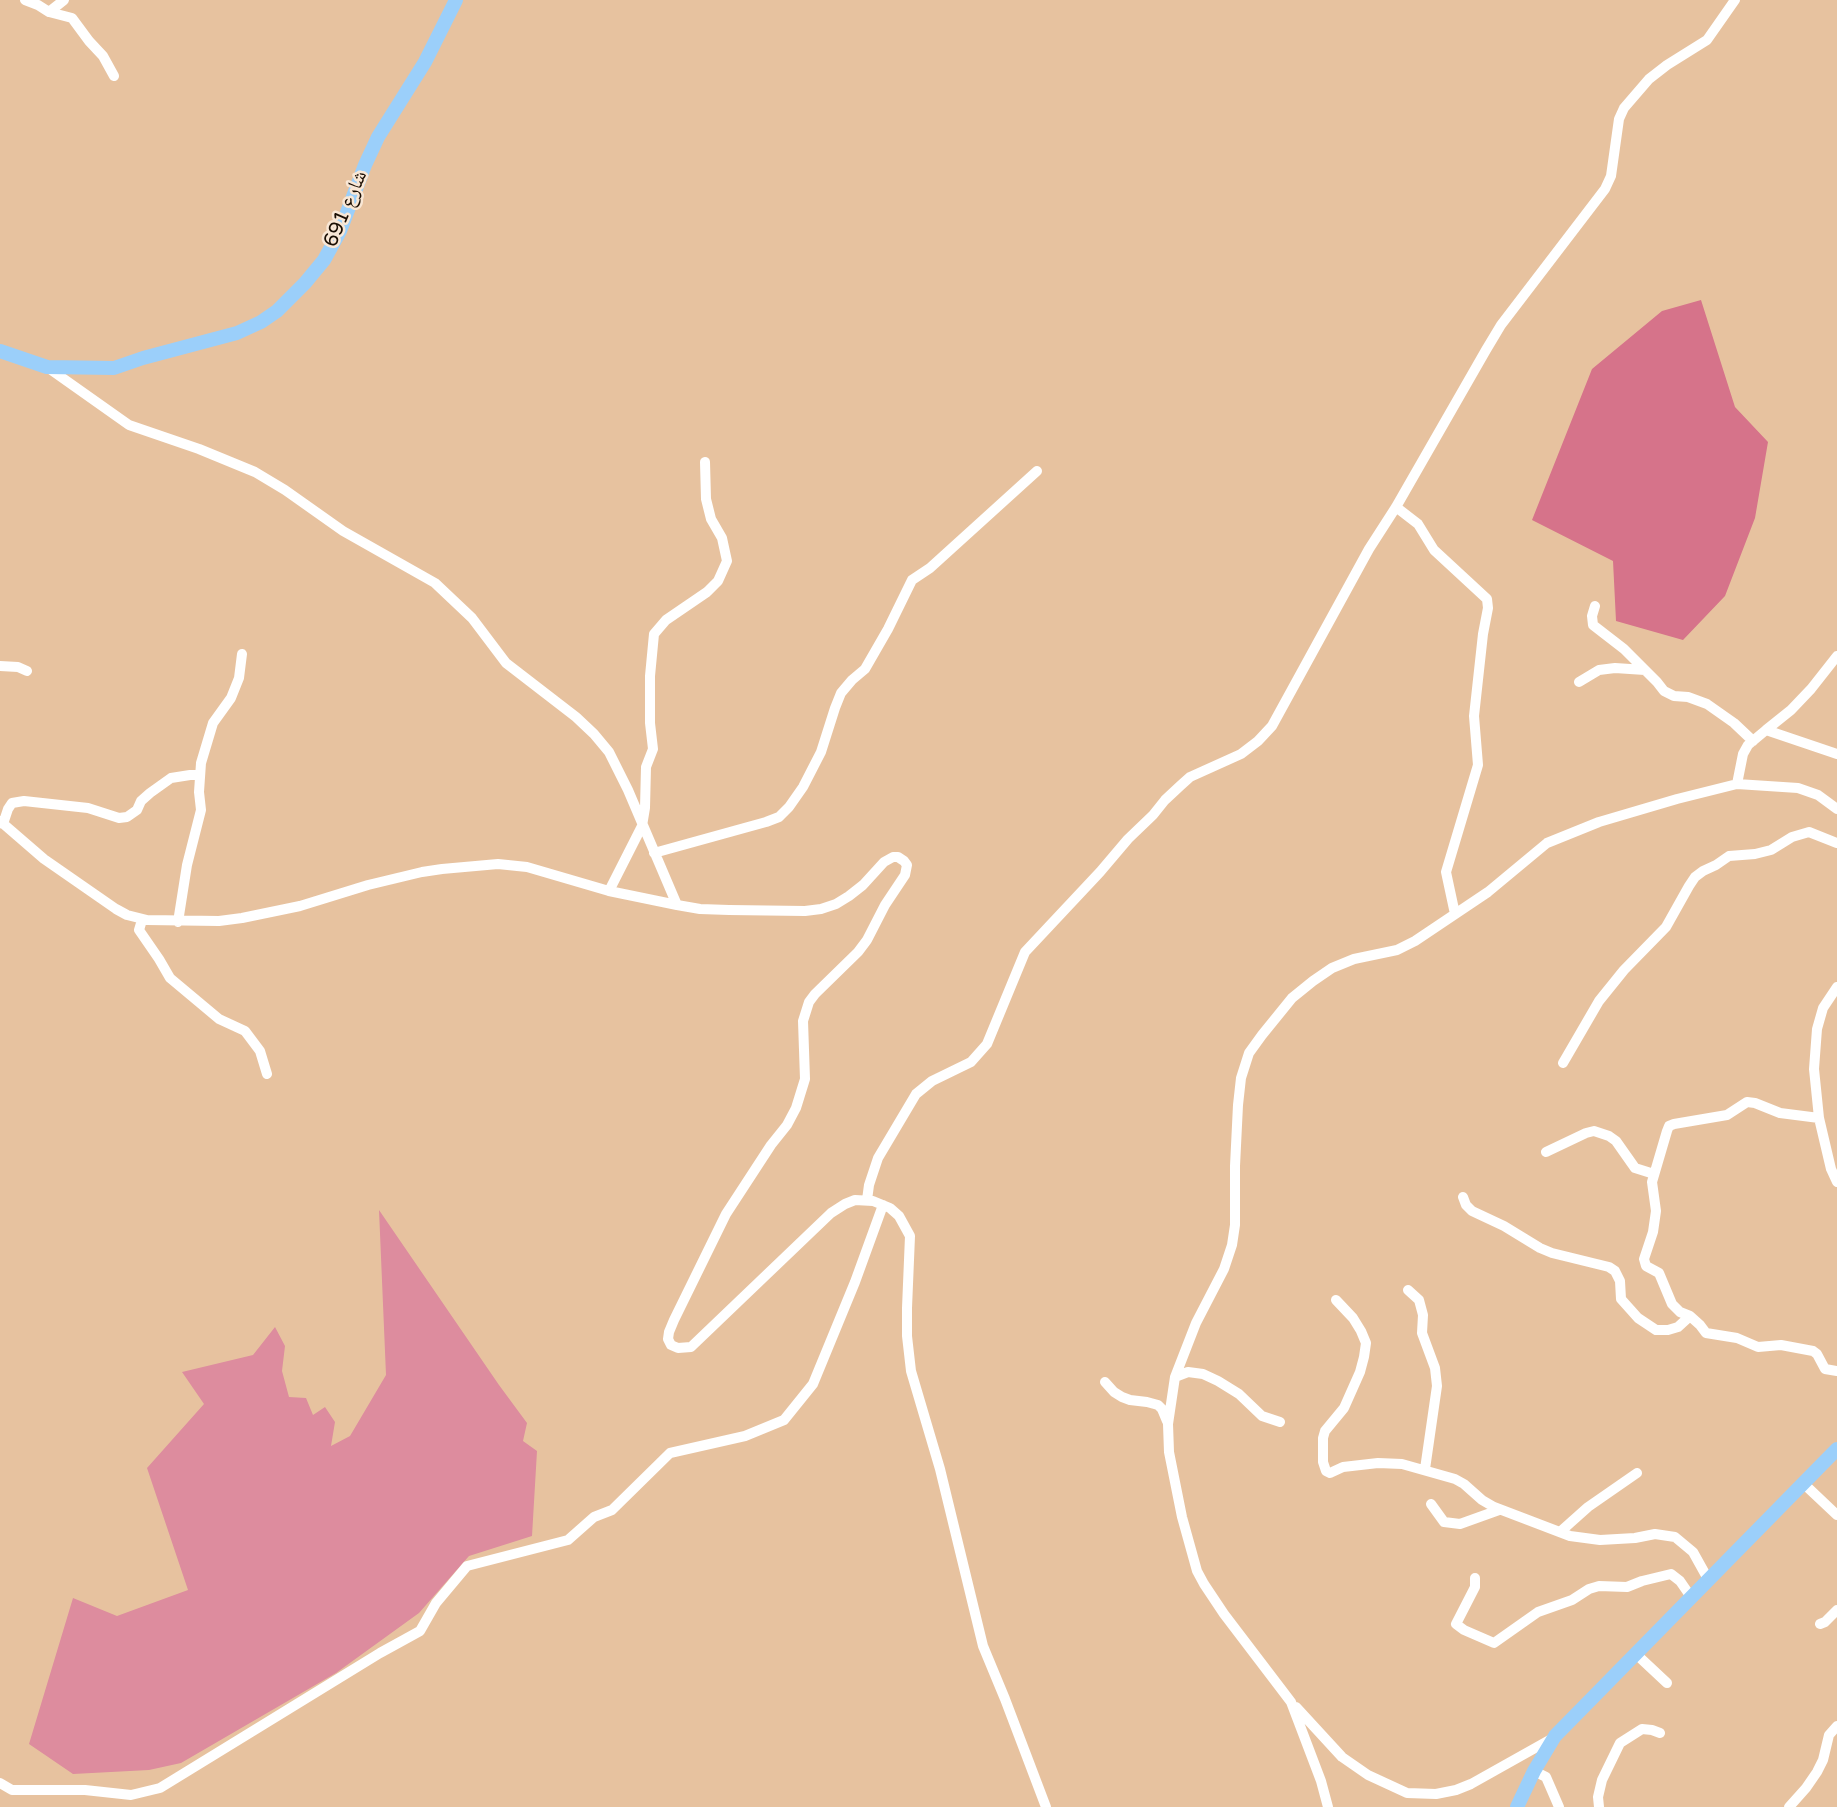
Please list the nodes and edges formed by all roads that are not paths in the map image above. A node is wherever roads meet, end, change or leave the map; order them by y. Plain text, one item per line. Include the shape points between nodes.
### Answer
1 (25, 0) edge
2 (64, 0) edge
3 (456, 0) edge
4 (1729, 2) edge
5 (49, 12) junction
6 (114, 76) dead end
7 (0, 351) edge
8 (47, 367) junction
9 (705, 462) dead end
10 (1037, 471) dead end
11 (1396, 507) junction
12 (1595, 606) dead end
13 (242, 654) dead end
14 (1837, 657) edge
15 (0, 666) edge
16 (1645, 670) junction
17 (27, 671) dead end
18 (1579, 682) dead end
19 (1766, 730) junction
20 (1754, 741) junction
21 (1837, 754) edge
22 (200, 775) junction
23 (1737, 784) junction
24 (1837, 809) edge
25 (2, 823) edge
26 (642, 826) junction
27 (1837, 843) edge
28 (654, 853) junction
29 (609, 891) junction
30 (677, 905) junction
31 (1455, 915) junction
32 (142, 920) junction
33 (178, 922) junction
34 (1837, 987) edge
35 (1563, 1063) dead end
36 (267, 1074) dead end
37 (1819, 1118) junction
38 (1546, 1152) dead end
39 (1654, 1174) junction
40 (1837, 1182) edge
41 (1463, 1197) dead end
42 (867, 1200) junction
43 (883, 1205) junction
44 (1408, 1290) dead end
45 (1336, 1300) dead end
46 (1690, 1317) junction
47 (1837, 1371) edge
48 (1175, 1377) junction
49 (1104, 1382) dead end
50 (1280, 1422) dead end
51 (1168, 1424) junction
52 (1837, 1449) edge
53 (1425, 1469) junction
54 (1637, 1473) dead end
55 (1803, 1483) junction
56 (1431, 1504) dead end
57 (1499, 1510) junction
58 (1837, 1515) edge
59 (1560, 1532) junction
60 (1475, 1578) dead end
61 (1708, 1579) junction
62 (1691, 1597) junction
63 (1837, 1611) edge
64 (1820, 1624) dead end
65 (1636, 1654) junction
66 (1667, 1683) dead end
67 (1291, 1702) junction
68 (1837, 1726) edge
69 (1660, 1733) dead end
70 (1555, 1736) junction
71 (1534, 1771) junction
72 (0, 1783) edge
73 (1046, 1807) edge
74 (1328, 1807) edge
75 (1517, 1807) edge
76 (1559, 1807) edge
77 (1599, 1807) edge
78 (1789, 1807) edge

1 - 5 street
2 - 5 street
3 - 8 main road, شارع 691 via 425,62 374,147 324,260 277,311 237,333 114,368
4 - 11 street via 1707,40 1666,65 1624,108 1605,189 1501,325
5 - 6 street via 72,18
7 - 8 main road, شارع 691
8 - 26 street via 129,425 255,472 344,531 435,584 472,618 506,663 594,734 609,752
9 - 26 street via 706,499 727,561 718,581 666,620 654,634 650,676 653,749 646,767
10 - 28 street via 912,580 865,669 841,693 821,752 803,787 779,817
11 - 31 street via 1418,524 1434,550 1487,599 1474,716 1478,765 1446,872
11 - 42 street via 1272,726 1240,754 1190,777 1180,786 1025,952 987,1044 971,1062 932,1081 916,1094 878,1158
12 - 16 street via 1593,625
13 - 22 street via 239,678 231,698 213,723
14 - 19 street via 1791,710
15 - 17 street
16 - 18 street via 1599,670
16 - 20 street via 1668,694 1707,704
19 - 20 street
19 - 21 street
20 - 23 street via 1743,754
22 - 25 street via 171,778 150,792 127,817 24,801 12,803
22 - 33 street via 201,810
23 - 24 street via 1798,788 1818,795
23 - 31 street via 1599,822 1547,843
25 - 32 street via 44,859 116,909
26 - 28 street
26 - 29 street
27 - 35 street via 1809,832 1771,850 1729,856 1703,870 1689,886 1666,927 1599,1001
28 - 30 street
29 - 30 street
29 - 33 street via 527,867 498,864 422,872 242,918
30 - 42 street via 729,910 821,909 849,896 893,857 907,865 867,940 809,1002 803,1021 805,1079 796,1108 714,1235 669,1332 671,1345 691,1347 831,1213 855,1200
31 - 48 street via 1397,950 1332,968 1292,998 1249,1053 1240,1078 1232,1245
32 - 33 street
32 - 36 street via 139,930 170,978 219,1019 244,1031 260,1051
34 - 37 street via 1823,1008 1817,1029 1814,1069
37 - 39 street via 1780,1113 1747,1102 1727,1115 1674,1124 1667,1131
37 - 40 street
38 - 39 street via 1594,1131 1616,1141 1635,1168
39 - 46 street via 1656,1211 1644,1259 1646,1266 1659,1273 1672,1304
41 - 46 street via 1472,1211 1540,1248 1615,1271 1622,1299 1638,1318 1656,1330 1678,1327
42 - 43 street
43 - 72 street via 813,1384 784,1420 745,1437 670,1453 612,1510 594,1517 568,1540 467,1566 436,1603 420,1631 160,1788 131,1795 85,1790 12,1790
43 - 73 street via 900,1216 910,1236 907,1336 911,1371 940,1469 980,1636
44 - 53 street via 1419,1300 1422,1333 1437,1386
45 - 53 street via 1353,1318 1366,1343 1360,1372 1344,1408 1325,1431 1326,1471 1390,1462
46 - 47 street via 1706,1333 1737,1338 1758,1347 1781,1345 1813,1351 1825,1369
48 - 50 street via 1188,1372 1203,1374 1239,1394 1262,1416
48 - 51 street
49 - 51 street via 1122,1397 1158,1405
51 - 67 street via 1182,1517 1197,1570 1224,1614
52 - 55 main road
53 - 57 street via 1455,1479
54 - 59 street
55 - 58 street
55 - 61 main road
56 - 57 street via 1444,1522 1460,1524
57 - 59 street
59 - 61 street via 1600,1540 1654,1534 1676,1538 1693,1552
60 - 62 street via 1475,1587 1456,1624 1494,1643 1538,1612 1599,1586 1627,1587 1671,1574
61 - 62 main road
62 - 65 main road
63 - 64 street
65 - 66 street
65 - 70 main road
67 - 70 street via 1342,1757 1368,1775 1407,1793 1456,1790
67 - 74 street
68 - 78 street via 1817,1772
69 - 77 street via 1642,1729 1620,1743 1602,1780
70 - 71 main road
71 - 75 main road
71 - 76 street via 1546,1777

